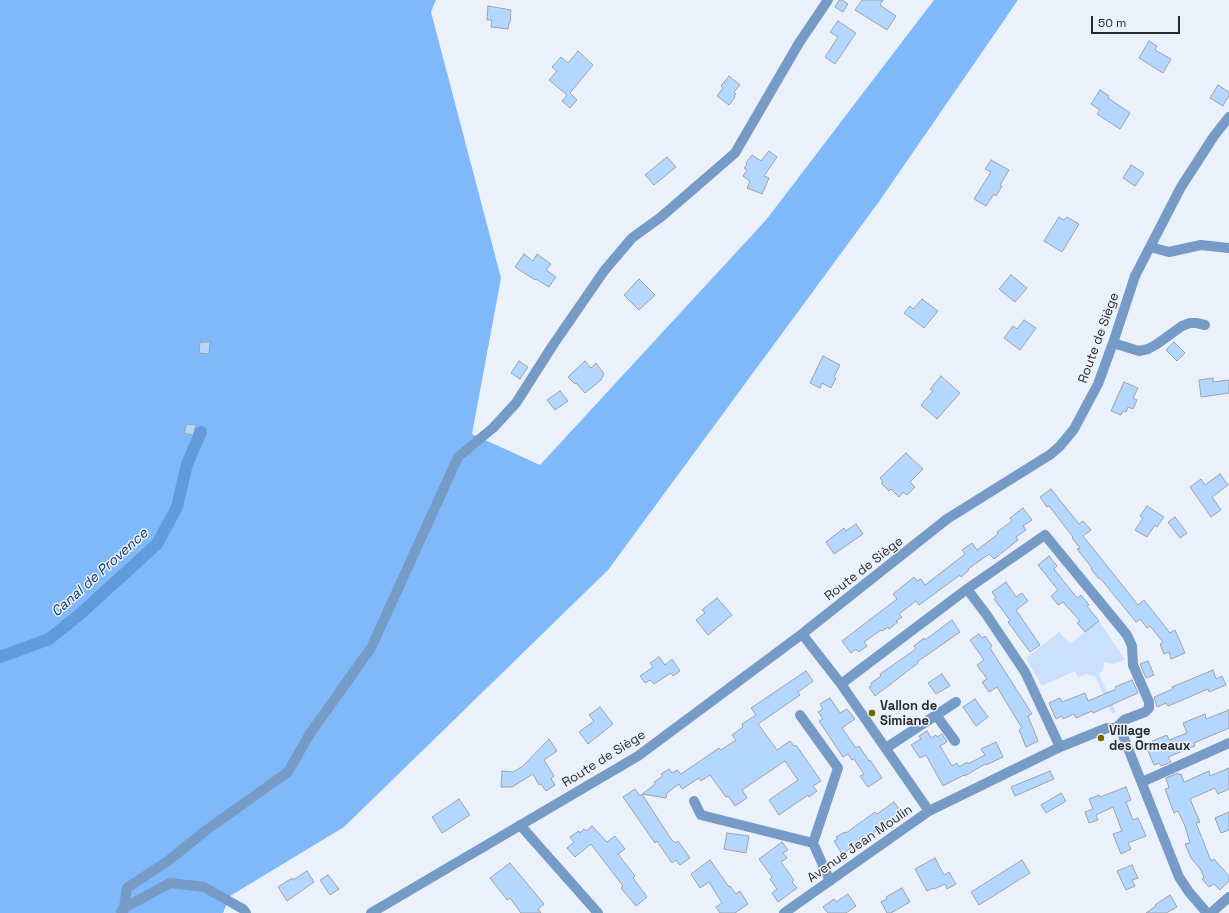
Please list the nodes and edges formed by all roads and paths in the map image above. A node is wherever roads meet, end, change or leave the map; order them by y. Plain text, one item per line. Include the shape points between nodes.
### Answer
1 (828, 0) edge
2 (1229, 117) edge
3 (1150, 247) junction
4 (1229, 248) edge
5 (1205, 325) dead end
6 (1113, 344) junction
7 (967, 589) junction
8 (802, 634) junction
9 (841, 684) junction
10 (956, 702) dead end
11 (800, 715) dead end
12 (936, 715) junction
13 (1116, 728) junction
14 (956, 741) dead end
15 (1229, 743) edge
16 (1060, 747) junction
17 (886, 748) junction
18 (1142, 782) junction
19 (694, 801) dead end
20 (929, 811) junction
21 (520, 825) junction
22 (813, 843) junction
23 (830, 881) junction
24 (1229, 897) edge
25 (122, 911) edge
26 (246, 913) edge
27 (371, 913) edge
28 (598, 913) edge
29 (784, 913) edge
30 (1207, 913) edge
31 (1211, 913) edge

1 - 25 street via 799,43 735,153 661,217 632,238 604,271 516,403 493,428 458,458 371,648 309,734 288,772 205,831 168,861 127,888
2 - 3 street, Route de Siège via 1181,187
3 - 4 street via 1169,252 1201,246
3 - 6 street, Route de Siège via 1135,276
5 - 6 street via 1196,323 1182,326 1157,344 1140,351
6 - 8 street, Route de Siège via 1098,384 1074,429 1060,446 947,519
7 - 9 street
7 - 13 street via 1045,535 1127,635 1132,646 1133,665 1149,702 1149,708 1124,720
7 - 16 street via 1025,672
8 - 9 street, Avenue Jean Moulin
8 - 21 street, Route de Siège via 638,756
9 - 17 street, Avenue Jean Moulin
10 - 12 street
11 - 22 street via 838,768
12 - 14 street
12 - 17 street
13 - 16 street via 1107,728
13 - 18 street via 1122,733
15 - 18 street
16 - 20 street
17 - 20 street, Avenue Jean Moulin
18 - 30 street via 1179,877
19 - 22 street via 701,815
20 - 23 street, Avenue Jean Moulin
21 - 27 street, Route de Siège
21 - 28 street
22 - 23 street
23 - 29 street, Avenue Jean Moulin
24 - 31 street
25 - 26 street via 170,883 204,887

